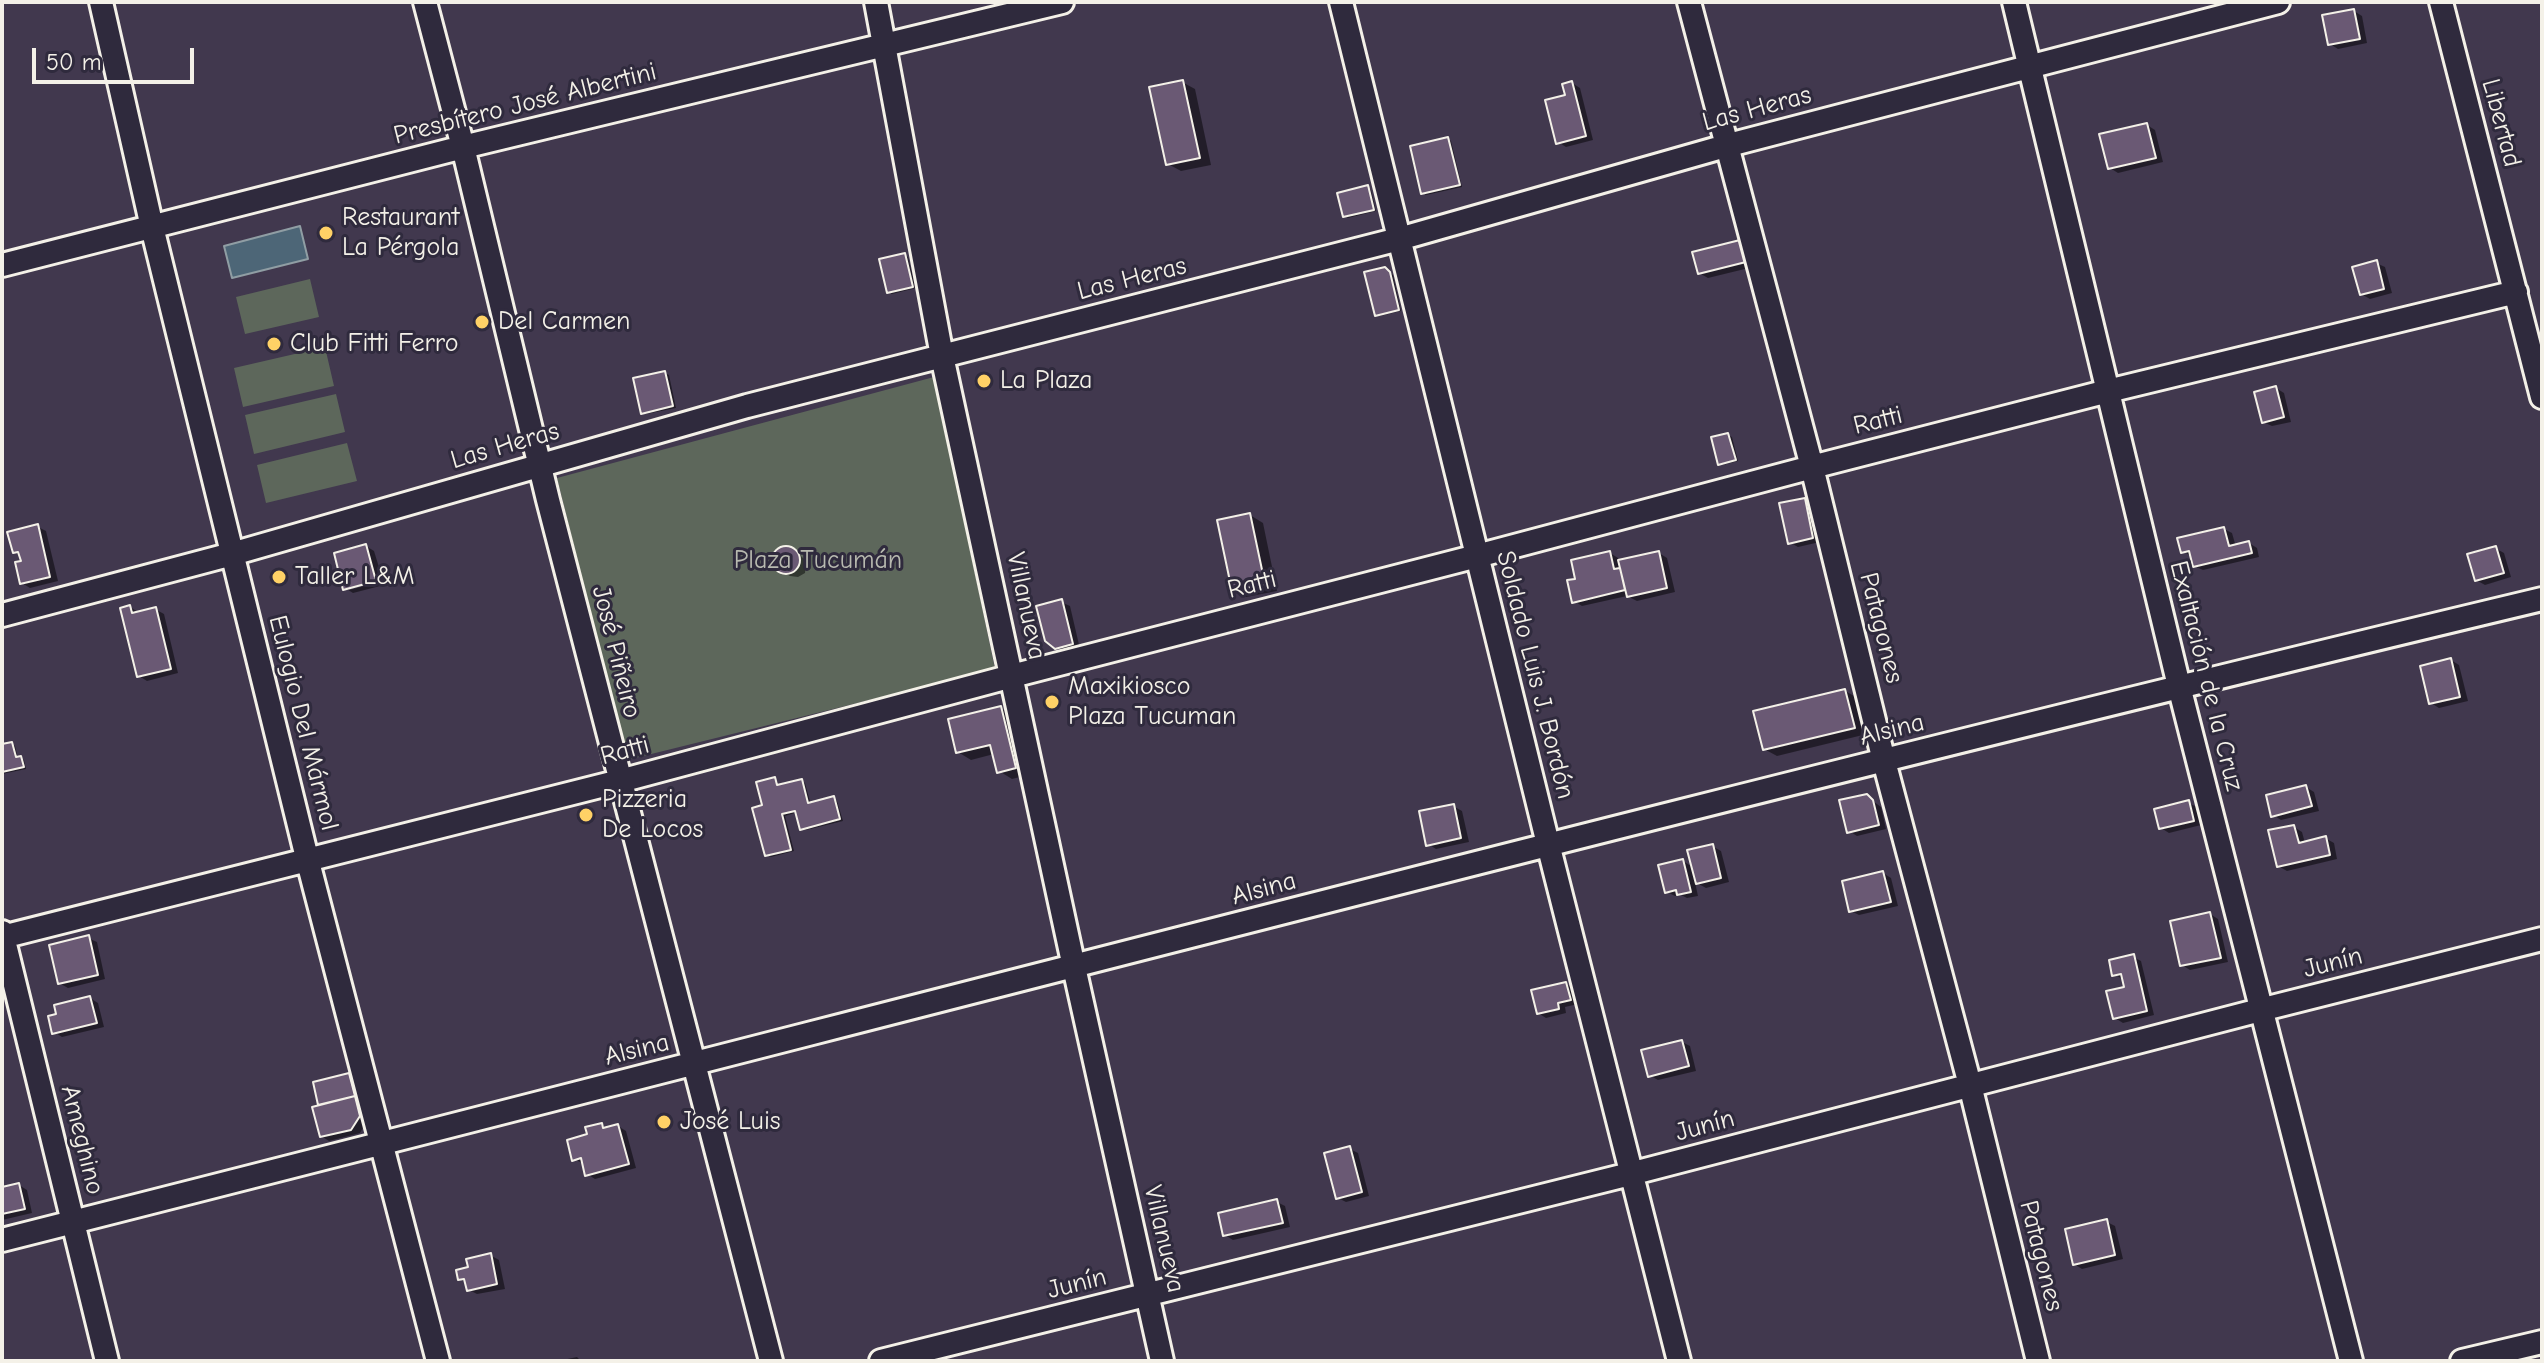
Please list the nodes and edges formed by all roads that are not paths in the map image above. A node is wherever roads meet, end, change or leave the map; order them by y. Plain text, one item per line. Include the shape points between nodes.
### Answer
1 (101, 2) edge
2 (425, 2) edge
3 (876, 2) edge
4 (1062, 2) edge
5 (1341, 2) edge
6 (1689, 2) edge
7 (2014, 2) edge
8 (2278, 2) edge
9 (2441, 2) edge
10 (885, 45) junction
11 (2029, 66) junction
12 (1729, 145) junction
13 (463, 147) junction
14 (152, 227) junction
15 (1399, 239) junction
16 (2, 265) edge
17 (2516, 292) junction
18 (942, 356) junction
19 (2108, 391) junction
20 (2542, 397) edge
21 (540, 465) junction
22 (1812, 467) junction
23 (232, 554) junction
24 (1477, 556) junction
25 (2542, 599) edge
26 (2, 615) edge
27 (1012, 676) junction
28 (2179, 686) junction
29 (1884, 761) junction
30 (620, 781) junction
31 (1548, 844) junction
32 (307, 858) junction
33 (2, 935) edge
34 (2542, 939) edge
35 (1074, 967) junction
36 (2260, 1010) junction
37 (695, 1064) junction
38 (1970, 1085) junction
39 (383, 1142) junction
40 (1630, 1174) junction
41 (73, 1222) junction
42 (2, 1240) edge
43 (1148, 1295) junction
44 (2542, 1342) edge
45 (107, 1361) edge
46 (438, 1361) edge
47 (771, 1361) edge
48 (881, 1361) edge
49 (1162, 1361) edge
50 (1679, 1361) edge
51 (2038, 1361) edge
52 (2351, 1361) edge
53 (2462, 1361) edge

1 - 14 street, Eulogio Del Mármol
2 - 13 street, José Piñeiro
3 - 10 street, Villanueva
4 - 10 street, Presbítero José Albertini
5 - 15 street, Soldado Luis J. Bordón
6 - 12 street, Patagones
7 - 11 street, Exaltación de la Cruz
8 - 11 street, Las Heras
9 - 17 street, Libertad
10 - 13 street, Presbítero José Albertini
10 - 18 street, Villanueva
11 - 12 street, Las Heras
11 - 19 street, Exaltación de la Cruz
12 - 15 street, Las Heras
12 - 22 street, Patagones
13 - 14 street, Presbítero José Albertini
13 - 21 street, José Piñeiro
14 - 16 street, Presbítero José Albertini
14 - 23 street, Eulogio Del Mármol
15 - 18 street, Las Heras
15 - 24 street, Soldado Luis J. Bordón
17 - 19 street, Ratti
17 - 20 street, Libertad
18 - 21 street, Las Heras
18 - 27 street, Villanueva
19 - 22 street, Ratti
19 - 28 street, Exaltación de la Cruz
21 - 23 street, Las Heras
21 - 30 street, José Piñeiro
22 - 24 street, Ratti
22 - 29 street, Patagones
23 - 26 street, Las Heras
23 - 32 street, Eulogio Del Mármol
24 - 27 street, Ratti
24 - 31 street, Soldado Luis J. Bordón
25 - 28 street, Alsina
27 - 30 street, Ratti
27 - 35 street, Villanueva
28 - 29 street, Alsina
28 - 36 street, Exaltación de la Cruz
29 - 31 street, Alsina
29 - 38 street, Patagones
30 - 32 street, Ratti
30 - 37 street, José Piñeiro
31 - 35 street, Alsina
31 - 40 street, Soldado Luis J. Bordón
32 - 33 street, Ratti
32 - 39 street, Eulogio Del Mármol
33 - 41 street, Ameghino
34 - 36 street, Junín
35 - 37 street, Alsina
35 - 43 street, Villanueva
36 - 38 street, Junín
36 - 52 street, Exaltación de la Cruz
37 - 39 street, Alsina
37 - 47 street, José Piñeiro
38 - 40 street, Junín
38 - 51 street, Patagones
39 - 41 street, Alsina
39 - 46 street, Eulogio Del Mármol
40 - 43 street, Junín
40 - 50 street, Soldado Luis J. Bordón
41 - 42 street, Alsina
41 - 45 street, Ameghino
43 - 48 street, Junín
43 - 49 street, Villanueva
44 - 53 street

